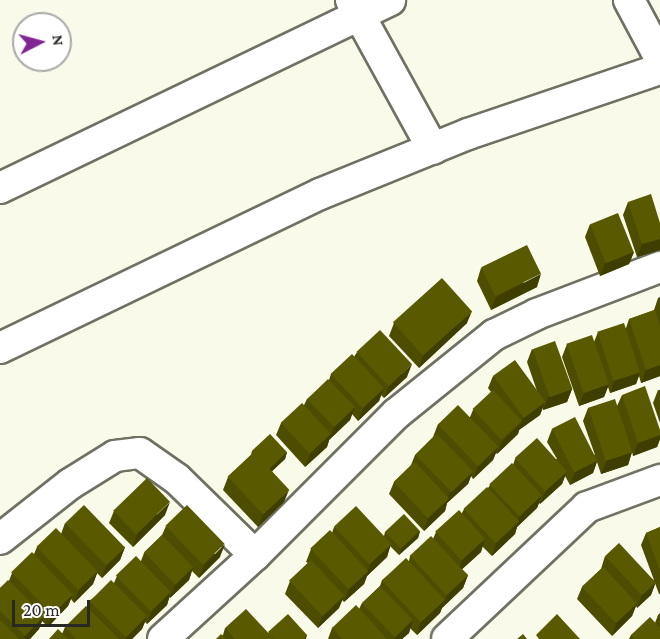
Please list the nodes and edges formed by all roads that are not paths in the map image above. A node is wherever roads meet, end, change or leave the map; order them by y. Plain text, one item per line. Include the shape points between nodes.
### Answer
1 (390, 0) edge
2 (629, 0) edge
3 (355, 8) edge
4 (660, 58) edge
5 (660, 69) edge
6 (433, 149) junction
7 (0, 188) edge
8 (660, 267) edge
9 (0, 348) edge
10 (660, 480) edge
11 (0, 539) edge
12 (255, 555) junction
13 (163, 639) edge
14 (447, 639) edge

1 - 3 street
2 - 4 street
3 - 6 street
3 - 7 street
5 - 6 street
6 - 9 street via 321,194
8 - 12 street via 537,314 494,335 396,414
10 - 14 street via 587,507
11 - 12 street via 70,484 116,456 140,453 177,479
12 - 13 street

